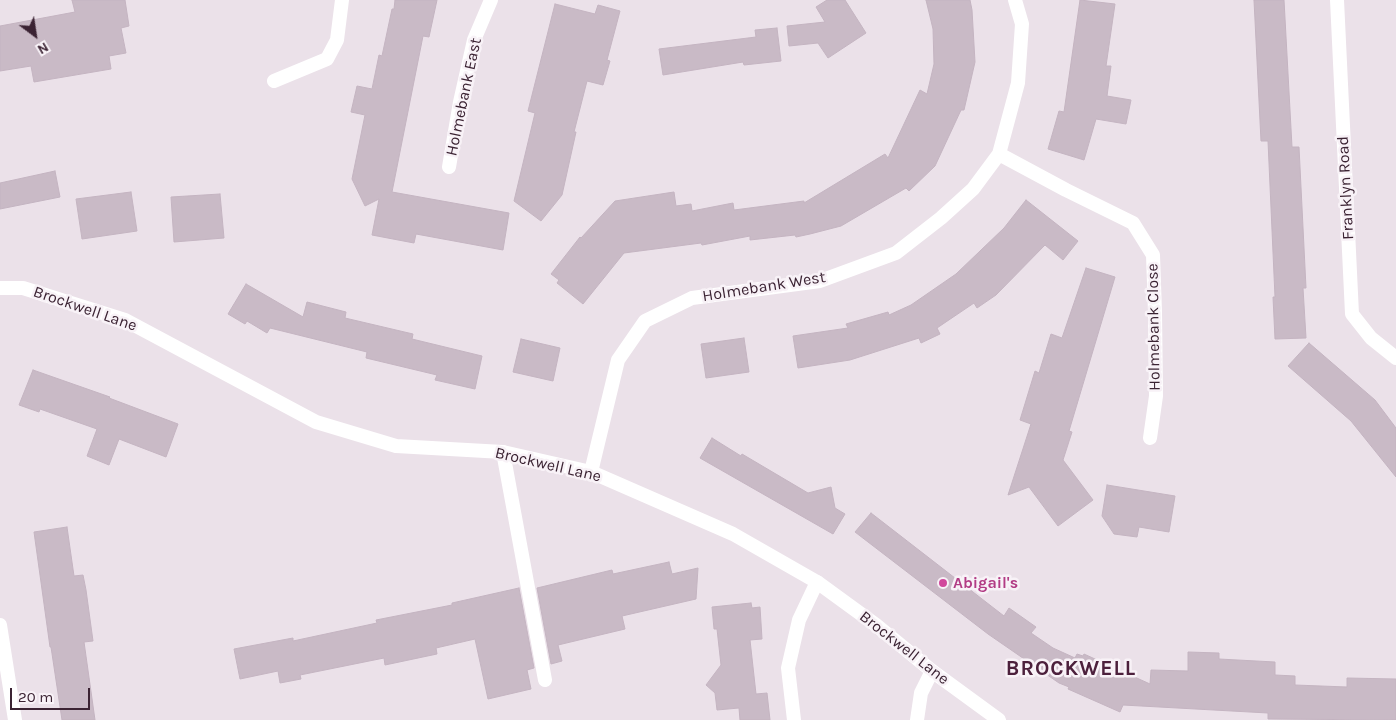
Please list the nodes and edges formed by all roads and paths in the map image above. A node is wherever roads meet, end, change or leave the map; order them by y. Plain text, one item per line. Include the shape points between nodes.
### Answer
1 (342, 0) edge
2 (491, 0) edge
3 (1016, 0) edge
4 (1337, 0) edge
5 (274, 81) dead end
6 (998, 154) junction
7 (448, 167) dead end
8 (0, 288) edge
9 (1396, 358) edge
10 (1150, 438) dead end
11 (503, 452) junction
12 (591, 472) junction
13 (817, 582) junction
14 (0, 625) edge
15 (932, 671) junction
16 (545, 680) dead end
17 (15, 720) edge
18 (794, 720) edge
19 (917, 720) edge
20 (999, 720) edge

1 - 5 street via 337,40 327,59
2 - 7 street, Holmebank East via 474,40
3 - 6 street, Holmebank West via 1022,24 1018,83
4 - 9 street, Franklyn Road via 1352,314 1371,338
6 - 10 street, Holmebank Close via 1133,223 1153,255 1156,396
6 - 12 street, Holmebank West via 973,189 896,253 820,281 692,298 645,322 618,360
8 - 11 street, Brockwell Lane via 23,288 125,320 316,422 396,446
11 - 12 street, Brockwell Lane
11 - 16 street
12 - 13 street, Brockwell Lane via 733,534
13 - 15 street, Brockwell Lane
13 - 18 street via 799,620 788,668
14 - 17 street
15 - 19 street via 921,693
15 - 20 street, Brockwell Lane

